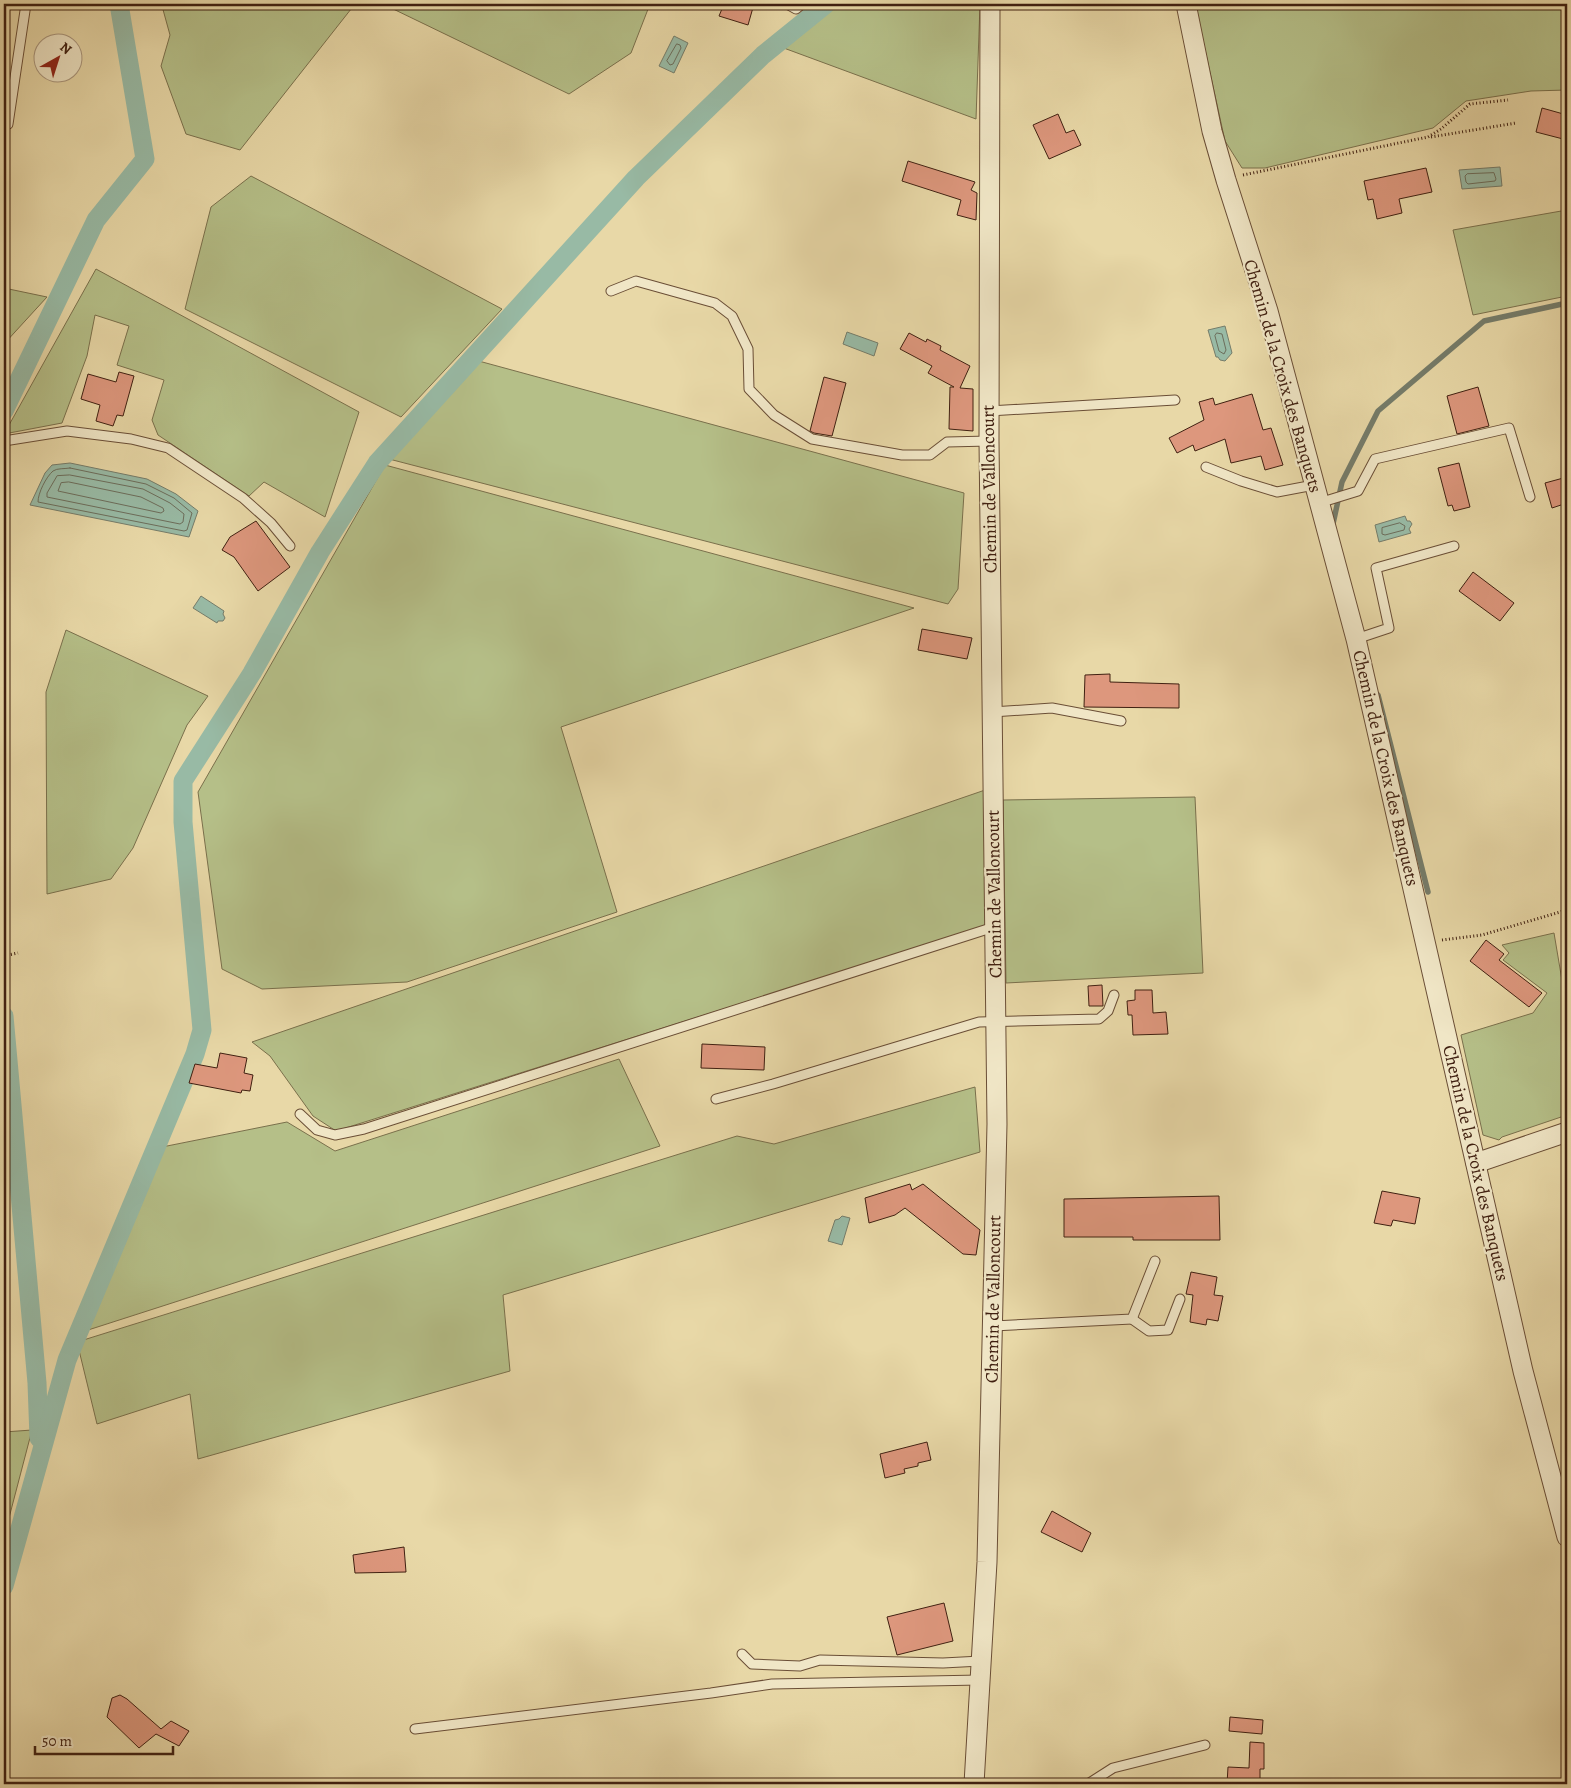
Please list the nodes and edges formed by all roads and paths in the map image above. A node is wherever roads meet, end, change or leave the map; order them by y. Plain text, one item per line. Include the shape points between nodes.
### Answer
1 (26, 4) edge
2 (787, 4) edge
3 (802, 4) edge
4 (990, 4) edge
5 (1186, 4) edge
6 (1508, 100) dead end
7 (1516, 123) dead end
8 (4, 124) edge
9 (1428, 137) junction
10 (1226, 180) junction
11 (611, 291) dead end
12 (1175, 400) dead end
13 (988, 411) junction
14 (4, 441) edge
15 (989, 441) junction
16 (1206, 467) dead end
17 (1314, 485) junction
18 (1530, 497) dead end
19 (1319, 503) junction
20 (290, 546) dead end
21 (1454, 546) dead end
22 (1356, 639) junction
23 (992, 712) junction
24 (1121, 721) dead end
25 (1567, 910) edge
26 (994, 927) junction
27 (1426, 941) junction
28 (18, 953) dead end
29 (4, 956) edge
30 (1114, 995) dead end
31 (996, 1021) junction
32 (716, 1099) dead end
33 (300, 1114) dead end
34 (1567, 1132) edge
35 (1476, 1163) junction
36 (1155, 1261) dead end
37 (1180, 1299) dead end
38 (1132, 1319) junction
39 (993, 1326) junction
40 (1563, 1504) edge
41 (1567, 1537) edge
42 (742, 1654) dead end
43 (981, 1661) junction
44 (980, 1680) junction
45 (415, 1729) dead end
46 (1205, 1745) dead end
47 (974, 1784) edge
48 (1088, 1784) edge

1 - 8 lane via 8,124
2 - 3 lane via 796,9
4 - 13 street, Chemin de Valloncourt
5 - 10 street, Chemin de la Croix des Banquets via 1212,131
6 - 9 path via 1470,104
7 - 9 path
9 - 10 path
10 - 17 street, Chemin de la Croix des Banquets via 1268,311
11 - 15 lane via 636,280 715,303 732,316 748,349 748,389 774,415 812,439 902,455 930,455 947,442
12 - 13 lane
13 - 15 street, Chemin de Valloncourt
14 - 20 lane via 67,431 131,439 168,448 244,498
15 - 23 street, Chemin de Valloncourt
16 - 17 lane via 1277,492
17 - 19 street, Chemin de la Croix des Banquets
18 - 19 lane via 1509,428 1375,459 1358,491
19 - 22 street, Chemin de la Croix des Banquets
21 - 22 lane via 1376,568 1389,628
22 - 27 street, Chemin de la Croix des Banquets
23 - 24 lane via 1052,708
23 - 26 street, Chemin de Valloncourt
25 - 27 path via 1482,935
26 - 31 street, Chemin de Valloncourt
26 - 33 lane via 364,1129 335,1135 317,1130
27 - 35 street, Chemin de la Croix des Banquets
28 - 29 path
30 - 31 lane via 1108,1010 1099,1019
31 - 32 lane via 979,1022
31 - 39 street, Chemin de Valloncourt
34 - 35 street
35 - 40 street, Chemin de la Croix des Banquets via 1523,1371
36 - 38 lane
37 - 38 lane via 1168,1330 1149,1331
38 - 39 lane
39 - 43 street, Chemin de Valloncourt
40 - 41 street, Chemin de la Croix des Banquets
42 - 43 lane via 752,1664 800,1666 820,1660
43 - 44 street, Chemin de Valloncourt
44 - 45 lane via 772,1684
44 - 47 street, Chemin de Valloncourt
46 - 48 lane via 1113,1768

